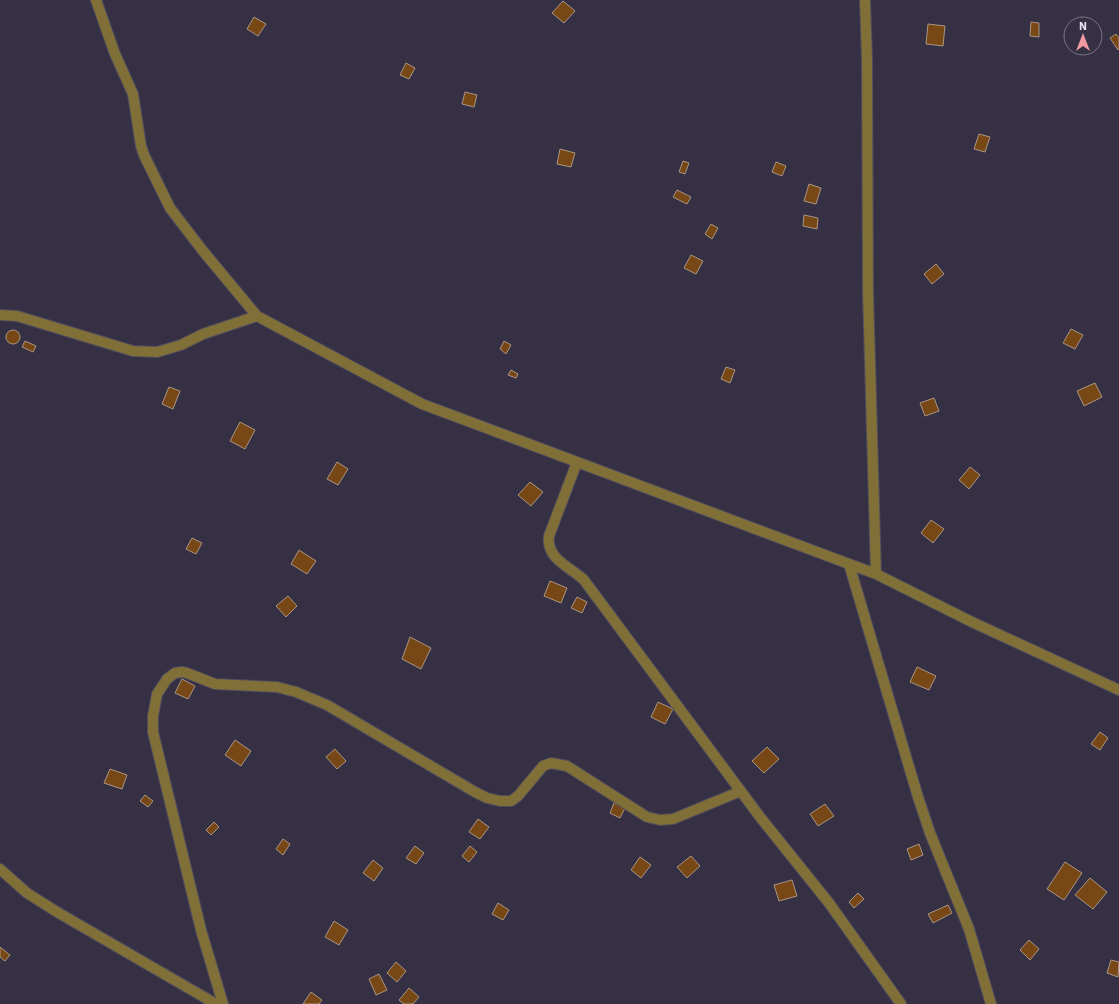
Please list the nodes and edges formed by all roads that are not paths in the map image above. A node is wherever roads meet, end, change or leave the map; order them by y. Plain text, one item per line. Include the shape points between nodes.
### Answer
1 (89, 0) edge
2 (864, 0) edge
3 (97, 4) edge
4 (0, 315) edge
5 (257, 316) junction
6 (577, 462) junction
7 (849, 564) junction
8 (876, 574) junction
9 (1119, 690) edge
10 (741, 792) junction
11 (0, 869) edge
12 (216, 1004) edge
13 (223, 1004) edge
14 (901, 1004) edge
15 (991, 1004) edge

1 - 3 street
2 - 8 street via 868,292
3 - 5 street via 133,94 141,146 170,208
4 - 5 street via 17,316 133,351 157,352
5 - 6 street via 422,404
6 - 7 street
6 - 10 street via 549,536 550,550 584,580
7 - 8 street
7 - 15 street via 918,797 969,929
8 - 9 street
10 - 13 street via 673,819 660,820 647,817 566,766 551,763 543,766 518,796 511,801 500,801 475,792 327,705 296,692 277,687 215,684 187,673 175,673 157,694 153,710 153,732 201,930
10 - 14 street via 829,902
11 - 12 street via 27,893

